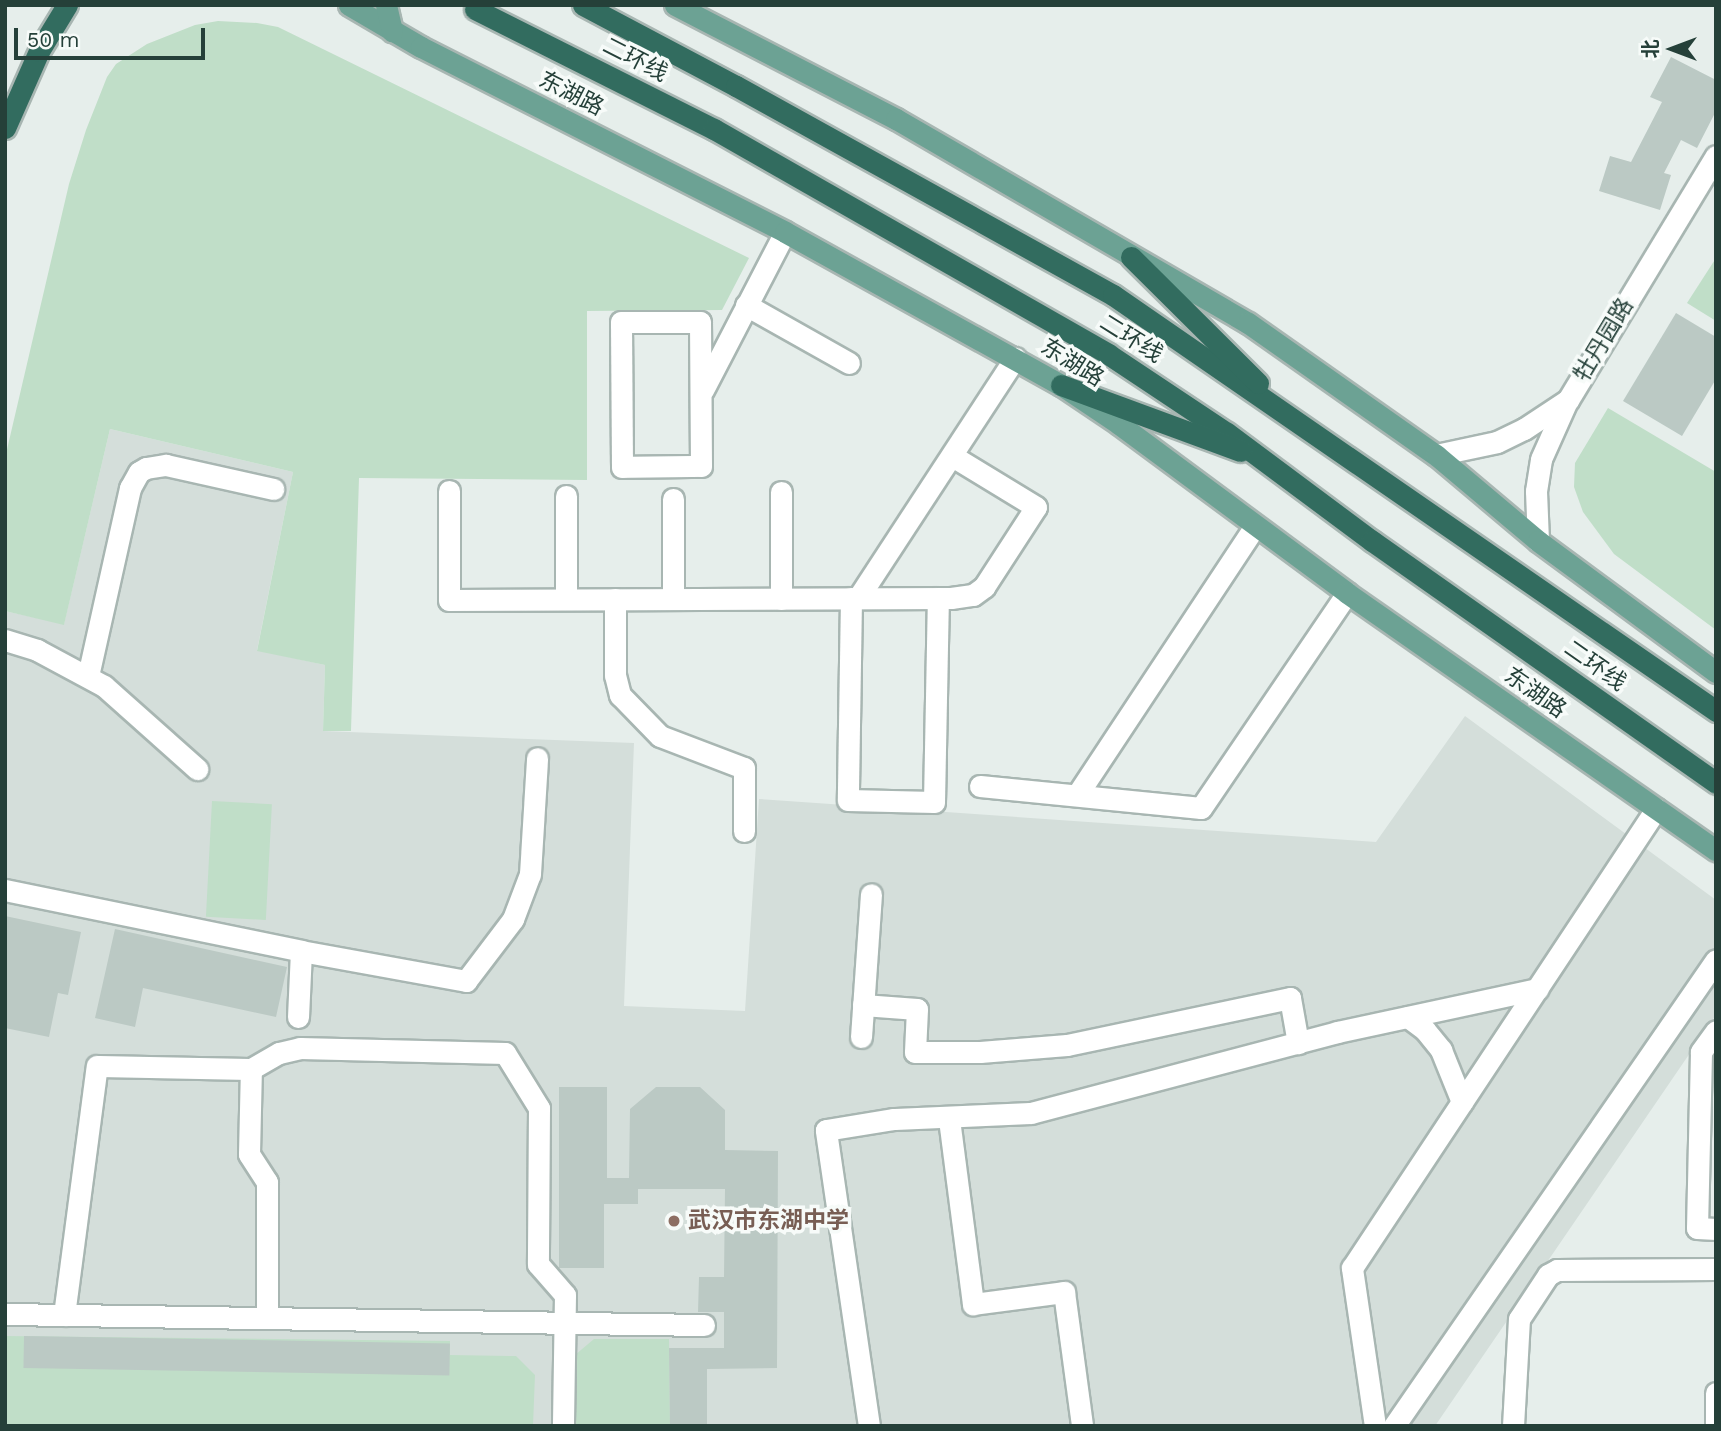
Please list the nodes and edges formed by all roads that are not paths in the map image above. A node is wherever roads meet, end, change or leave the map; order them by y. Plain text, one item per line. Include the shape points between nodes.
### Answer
1 (67, 5) edge
2 (349, 5) edge
3 (386, 5) edge
4 (583, 5) edge
5 (675, 5) edge
6 (475, 9) dead end
7 (392, 31) junction
8 (5, 128) edge
9 (1716, 156) edge
10 (1710, 179) edge
11 (785, 232) junction
12 (1131, 257) junction
13 (746, 305) junction
14 (1015, 358) junction
15 (849, 363) dead end
16 (1061, 385) junction
17 (700, 395) junction
18 (1568, 400) junction
19 (1297, 422) junction
20 (1436, 455) junction
21 (952, 456) junction
22 (1265, 460) junction
23 (274, 489) dead end
24 (449, 491) dead end
25 (781, 492) dead end
26 (566, 496) dead end
27 (673, 499) dead end
28 (1255, 526) junction
29 (1538, 541) junction
30 (1347, 593) junction
31 (780, 598) junction
32 (854, 598) junction
33 (938, 598) junction
34 (566, 599) junction
35 (615, 599) junction
36 (673, 599) junction
37 (5, 640) edge
38 (5, 653) edge
39 (62, 664) junction
40 (1716, 672) edge
41 (88, 676) junction
42 (1716, 711) edge
43 (537, 758) dead end
44 (197, 769) dead end
45 (1716, 783) edge
46 (980, 786) dead end
47 (1077, 795) junction
48 (1656, 809) junction
49 (744, 831) dead end
50 (1716, 850) edge
51 (5, 890) edge
52 (871, 894) dead end
53 (301, 951) junction
54 (1716, 960) edge
55 (1537, 989) junction
56 (863, 1005) junction
57 (298, 1017) dead end
58 (1408, 1017) junction
59 (1716, 1031) edge
60 (861, 1037) dead end
61 (1298, 1043) junction
62 (251, 1069) junction
63 (1462, 1102) junction
64 (949, 1119) junction
65 (1716, 1229) edge
66 (1716, 1269) edge
67 (5, 1314) edge
68 (64, 1315) junction
69 (267, 1318) junction
70 (565, 1323) junction
71 (704, 1325) dead end
72 (1716, 1393) edge
73 (563, 1426) edge
74 (869, 1426) edge
75 (1082, 1426) edge
76 (1375, 1426) edge
77 (1394, 1426) edge
78 (1513, 1426) edge
79 (1716, 1426) edge

1 - 8 highway via 39,51
2 - 7 main road, 东湖路
3 - 7 main road
4 - 19 highway, 二环线 via 1113,295
5 - 12 main road via 895,119
6 - 22 highway, 二环线 via 714,129 1072,333
7 - 11 main road, 东湖路
9 - 10 street, 牡丹园路
10 - 18 street, 牡丹园路
11 - 13 street
11 - 14 main road, 东湖路
12 - 19 highway
12 - 20 main road via 1248,323
13 - 15 street
13 - 17 street
14 - 16 main road, 东湖路
14 - 21 street
16 - 22 highway
16 - 28 main road, 东湖路
17 - 17 street via 700,321 621,322 622,467 701,466
18 - 20 street, 牡丹园路 via 1497,442
18 - 29 street via 1541,459 1535,508
19 - 42 highway, 二环线
20 - 29 main road
21 - 32 street
21 - 33 street via 1036,507 984,587 973,595
22 - 45 highway, 二环线 via 1372,541
23 - 41 street via 166,465 139,472 130,488
24 - 34 street via 449,600
25 - 31 street
26 - 34 street
27 - 36 street
28 - 30 main road, 东湖路
28 - 47 street
29 - 40 main road
30 - 47 street via 1201,808
30 - 48 main road, 东湖路
31 - 32 street
31 - 36 street
32 - 33 street
32 - 33 street via 848,800 934,802
34 - 35 street
35 - 36 street
35 - 49 street via 615,675 620,695 660,736 744,768
37 - 39 street
38 - 39 street
39 - 41 street
41 - 44 street via 120,697
43 - 53 street via 530,874 513,919 466,981
46 - 47 street
48 - 50 main road, 东湖路
48 - 55 street
51 - 53 street
52 - 56 street
53 - 57 street
54 - 77 street
55 - 58 street
55 - 63 street
56 - 60 street
56 - 61 street via 918,1009 915,1052 980,1052 1067,1045 1290,998
58 - 61 street
58 - 63 street via 1441,1050
59 - 65 street via 1701,1052 1697,1228
61 - 64 street via 1031,1113
62 - 68 street via 97,1066
62 - 69 street via 249,1154 267,1182
62 - 70 street via 300,1048 505,1053 539,1108 538,1264 565,1295
63 - 76 street via 1352,1268
64 - 74 street via 894,1119 826,1130
64 - 75 street via 973,1304 1065,1292
66 - 78 street via 1557,1270 1548,1275 1519,1319
67 - 68 street
68 - 69 street
69 - 70 street
70 - 71 street
70 - 73 street
72 - 79 street

